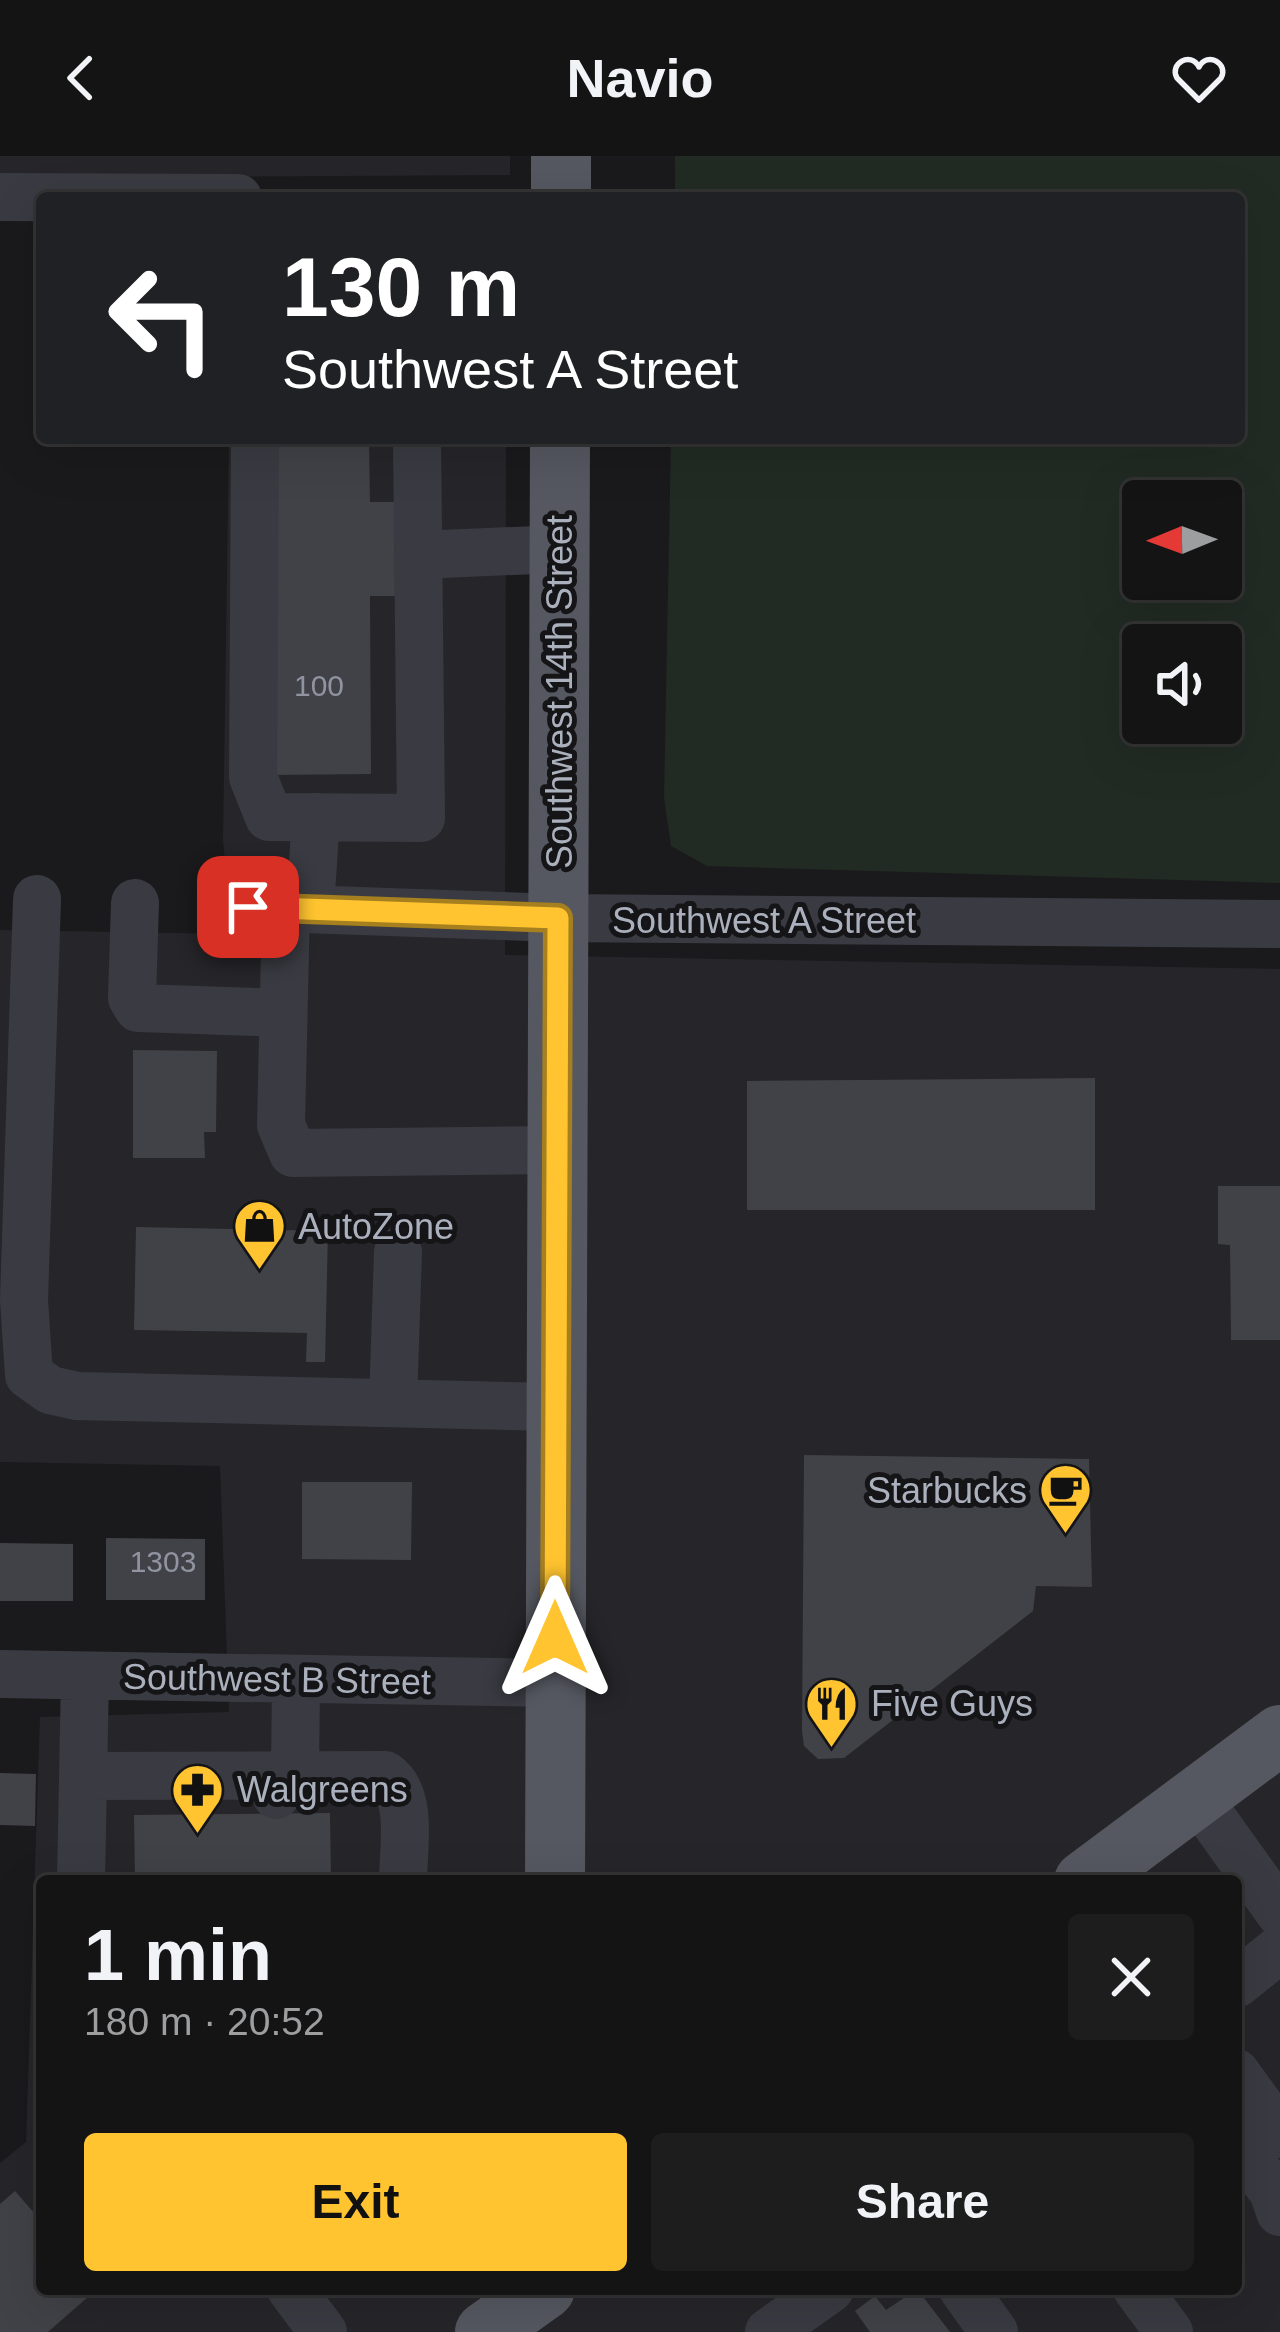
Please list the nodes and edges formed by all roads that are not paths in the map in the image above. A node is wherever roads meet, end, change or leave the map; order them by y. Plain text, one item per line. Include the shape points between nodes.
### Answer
1 (241, 156) edge
2 (561, 156) edge
3 (239, 192) edge
4 (561, 192) edge
5 (0, 197) edge
6 (36, 197) edge
7 (255, 444) edge
8 (417, 444) edge
9 (560, 444) edge
10 (559, 549) junction
11 (418, 555) junction
12 (316, 817) junction
13 (37, 899) dead end
14 (135, 903) dead end
15 (281, 908) junction
16 (558, 918) junction
17 (1280, 924) edge
18 (284, 1012) junction
19 (557, 1150) junction
20 (398, 1252) dead end
21 (393, 1403) junction
22 (556, 1408) junction
23 (0, 1674) edge
24 (85, 1676) junction
25 (296, 1681) junction
26 (555, 1683) junction
27 (1280, 1736) edge
28 (295, 1773) junction
29 (83, 1789) junction
30 (1197, 1797) junction
31 (82, 1875) edge
32 (404, 1875) edge
33 (555, 1875) edge
34 (1092, 1875) edge
35 (1280, 1913) edge
36 (1280, 1948) edge
37 (1242, 1979) edge
38 (1242, 2081) edge
39 (1280, 2134) edge
40 (1242, 2151) edge
41 (1280, 2212) edge
42 (295, 2295) edge
43 (540, 2295) edge
44 (550, 2295) edge
45 (954, 2295) edge
46 (967, 2295) edge
47 (1141, 2295) edge
48 (323, 2332) edge
49 (485, 2332) edge
50 (553, 2332) edge
51 (963, 2332) edge
52 (994, 2332) edge
53 (1169, 2332) edge

1 - 3 street
2 - 4 main road
5 - 6 street
7 - 12 street via 253,777 269,817
8 - 11 street
9 - 10 main road, Southwest 14th Street
10 - 11 street
10 - 16 main road, Southwest 14th Street
11 - 12 street via 421,818
12 - 15 street
13 - 21 street via 24,1300 29,1375 77,1396
14 - 18 street via 138,1008
15 - 16 street, Southwest A Street
15 - 18 street
16 - 17 street, Southwest A Street
16 - 19 main road, Southwest 14th Street
18 - 19 street via 281,1125 293,1153
19 - 22 main road, Southwest 14th Street
20 - 21 street
21 - 22 street
22 - 26 main road, Southwest 14th Street
23 - 24 street, Southwest B Street
24 - 25 street, Southwest B Street
24 - 29 street
25 - 26 street, Southwest B Street
25 - 28 street
26 - 33 main road, Southwest 14th Street
27 - 30 main road
28 - 29 street via 272,1799
28 - 32 street via 368,1772 398,1784
29 - 31 street
30 - 34 main road
30 - 35 street
36 - 37 street
38 - 39 street
40 - 41 street
42 - 48 street
43 - 49 main road
44 - 50 main road
45 - 51 street
46 - 52 street
47 - 53 street

